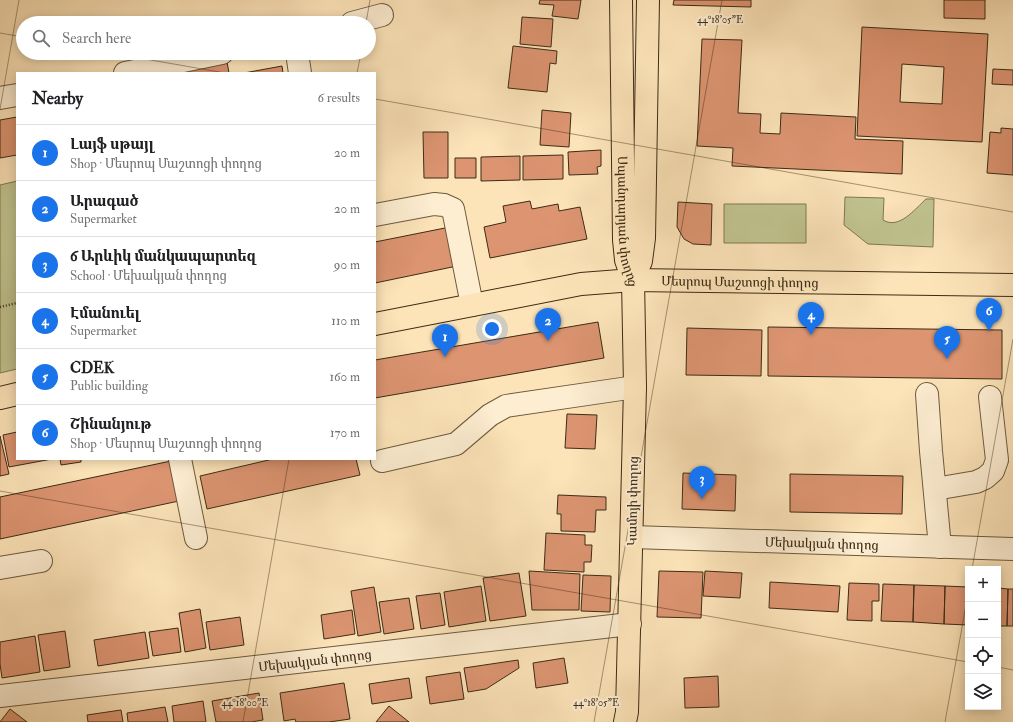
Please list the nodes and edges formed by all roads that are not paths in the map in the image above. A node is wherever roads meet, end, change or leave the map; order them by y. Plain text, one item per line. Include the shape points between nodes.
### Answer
1 (621, 0) edge
2 (648, 0) edge
3 (382, 15) dead end
4 (376, 17) edge
5 (188, 60) edge
6 (298, 60) edge
7 (130, 72) edge
8 (300, 72) edge
9 (16, 95) edge
10 (0, 98) edge
11 (376, 215) edge
12 (633, 280) junction
13 (1013, 285) edge
14 (472, 305) junction
15 (376, 324) edge
16 (635, 387) junction
17 (16, 394) edge
18 (928, 394) dead end
19 (990, 397) dead end
20 (0, 398) edge
21 (180, 460) edge
22 (382, 461) dead end
23 (935, 489) junction
24 (632, 537) junction
25 (196, 538) dead end
26 (1013, 545) edge
27 (940, 547) junction
28 (41, 561) dead end
29 (0, 568) edge
30 (630, 624) junction
31 (0, 696) edge
32 (625, 722) edge

1 - 12 main road, Սպանդարյան փողոց via 624,240 626,260
2 - 12 main road, Սպանդարյան փողոց via 644,238 641,261
3 - 4 street
5 - 7 street
6 - 8 street
9 - 10 street
11 - 14 street via 434,204 453,209
12 - 13 main road, Մեսրոպ Մաշտոցի փողոց
12 - 14 main road, Մեսրոպ Մաշտոցի փողոց via 581,284
12 - 16 main road, Կամոյի փողոց
14 - 15 main road, Մեսրոպ Մաշտոցի փողոց
16 - 22 street via 506,406 490,415 456,444
16 - 24 main road, Կամոյի փողոց
17 - 20 main road
18 - 23 street
19 - 23 street via 997,460 994,471 976,482
21 - 25 street
23 - 27 street
24 - 27 street, Մեխակյան փողոց
24 - 30 main road, Կամոյի փողոց
26 - 27 street, Մեխակյան փողոց
28 - 29 street
30 - 31 street, Մեխակյան փողոց
30 - 32 main road, Կամոյի փողոց

